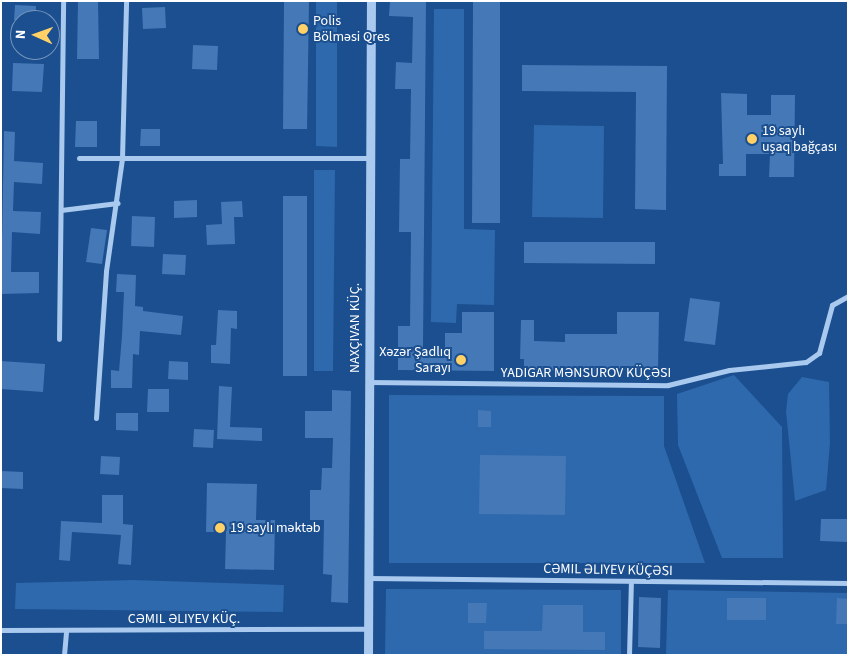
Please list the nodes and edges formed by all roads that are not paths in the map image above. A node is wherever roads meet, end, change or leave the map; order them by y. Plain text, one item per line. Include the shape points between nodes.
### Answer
1 (63, 1) edge
2 (126, 1) edge
3 (371, 1) edge
4 (79, 158) dead end
5 (122, 158) junction
6 (370, 158) junction
7 (118, 203) junction
8 (61, 210) junction
9 (848, 296) edge
10 (60, 339) dead end
11 (368, 382) junction
12 (96, 418) dead end
13 (368, 578) junction
14 (631, 581) junction
15 (848, 583) edge
16 (368, 629) junction
17 (1, 630) edge
18 (66, 630) junction
19 (64, 655) edge
20 (368, 655) edge
21 (629, 655) edge

1 - 8 street
2 - 5 street
3 - 6 street
4 - 5 street
5 - 6 street
5 - 7 street
6 - 11 street
7 - 8 street
7 - 12 street via 106,271
8 - 10 street
9 - 11 street, YADIGAR MƏNSUROV KÜÇƏSI via 832,305 819,354 806,362 728,370 668,385
11 - 13 street
13 - 14 street, CƏMIL ƏLIYEV KÜÇƏSI
13 - 16 street
14 - 15 street, CƏMIL ƏLIYEV KÜÇƏSI
14 - 21 street
16 - 18 street, CƏMIL ƏLIYEV KÜÇ.
16 - 20 street
17 - 18 street, CƏMIL ƏLIYEV KÜÇ.
18 - 19 street

